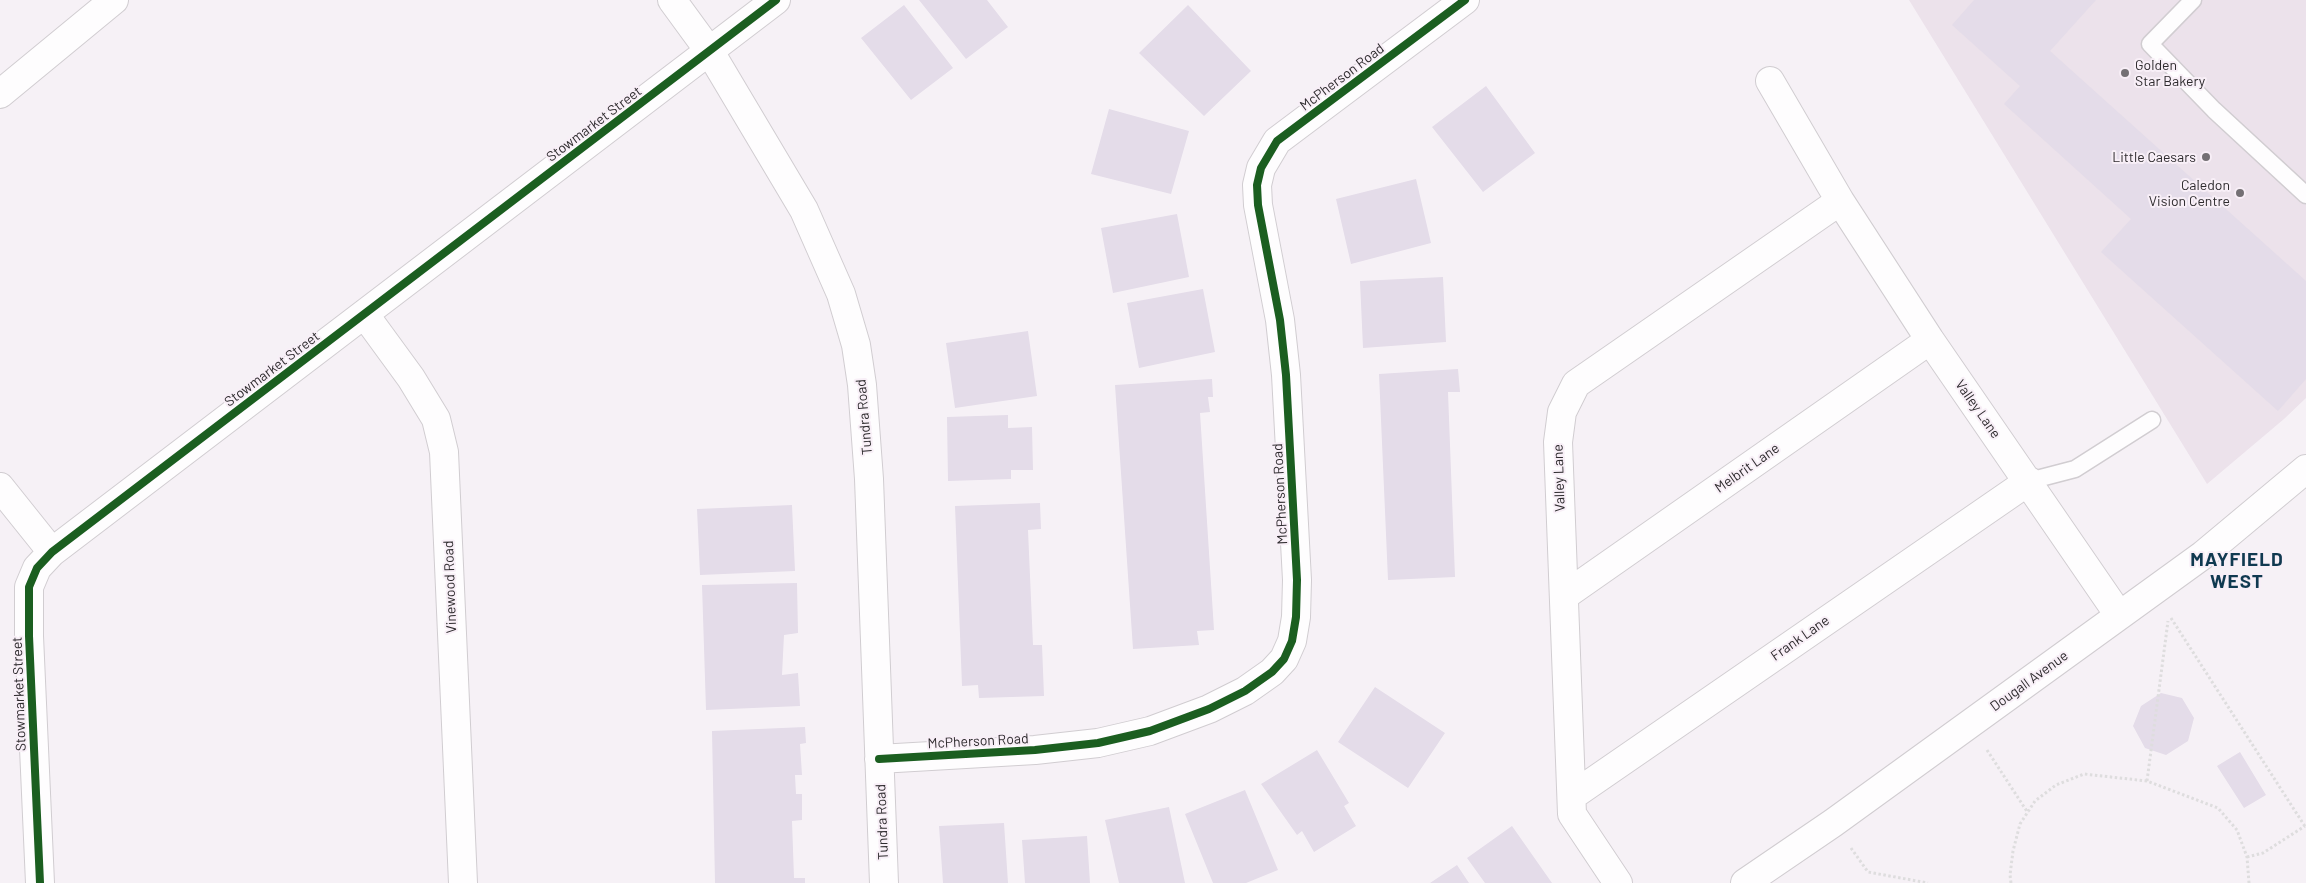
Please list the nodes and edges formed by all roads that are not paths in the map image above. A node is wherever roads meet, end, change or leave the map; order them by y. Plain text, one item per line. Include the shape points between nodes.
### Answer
1 (114, 0) edge
2 (672, 0) edge
3 (776, 0) edge
4 (1465, 0) edge
5 (2193, 0) edge
6 (710, 52) junction
7 (1770, 81) dead end
8 (0, 94) edge
9 (2306, 196) edge
10 (1840, 201) junction
11 (365, 315) junction
12 (1930, 340) junction
13 (2152, 420) dead end
14 (2306, 469) edge
15 (2029, 481) junction
16 (0, 487) edge
17 (52, 552) junction
18 (1564, 596) junction
19 (2119, 615) junction
20 (879, 759) junction
21 (1572, 796) junction
22 (40, 883) edge
23 (463, 883) edge
24 (884, 883) edge
25 (1618, 883) edge
26 (1745, 883) edge

1 - 8 street
2 - 6 street, Tundra Road
3 - 6 street, Stowmarket Street
4 - 20 street, McPherson Road via 1277,141 1261,168 1257,185 1258,205 1280,320 1286,375 1296,580 1296,617 1292,642 1284,659 1245,691 1209,709 1150,731 1098,743 1035,750
5 - 9 lane via 2150,44 2214,110
6 - 11 street, Stowmarket Street
6 - 20 street, Tundra Road via 804,210 841,294 856,345 869,479
7 - 10 street, Valley Lane
10 - 12 street, Valley Lane
10 - 18 street, Valley Lane via 1576,384 1562,412 1558,442
11 - 17 street, Stowmarket Street
11 - 23 street, Vinewood Road via 412,378 436,419 444,452
12 - 15 street, Valley Lane
12 - 18 street, Melbrit Lane
13 - 15 lane via 2075,469
14 - 19 street, Dougall Avenue via 2203,555
15 - 19 street, Valley Lane
15 - 21 street, Frank Lane
16 - 17 street
17 - 22 street, Stowmarket Street via 37,568 29,587
18 - 21 street, Valley Lane
19 - 26 street, Dougall Avenue
20 - 24 street, Tundra Road
21 - 25 street, Valley Lane via 1572,814

